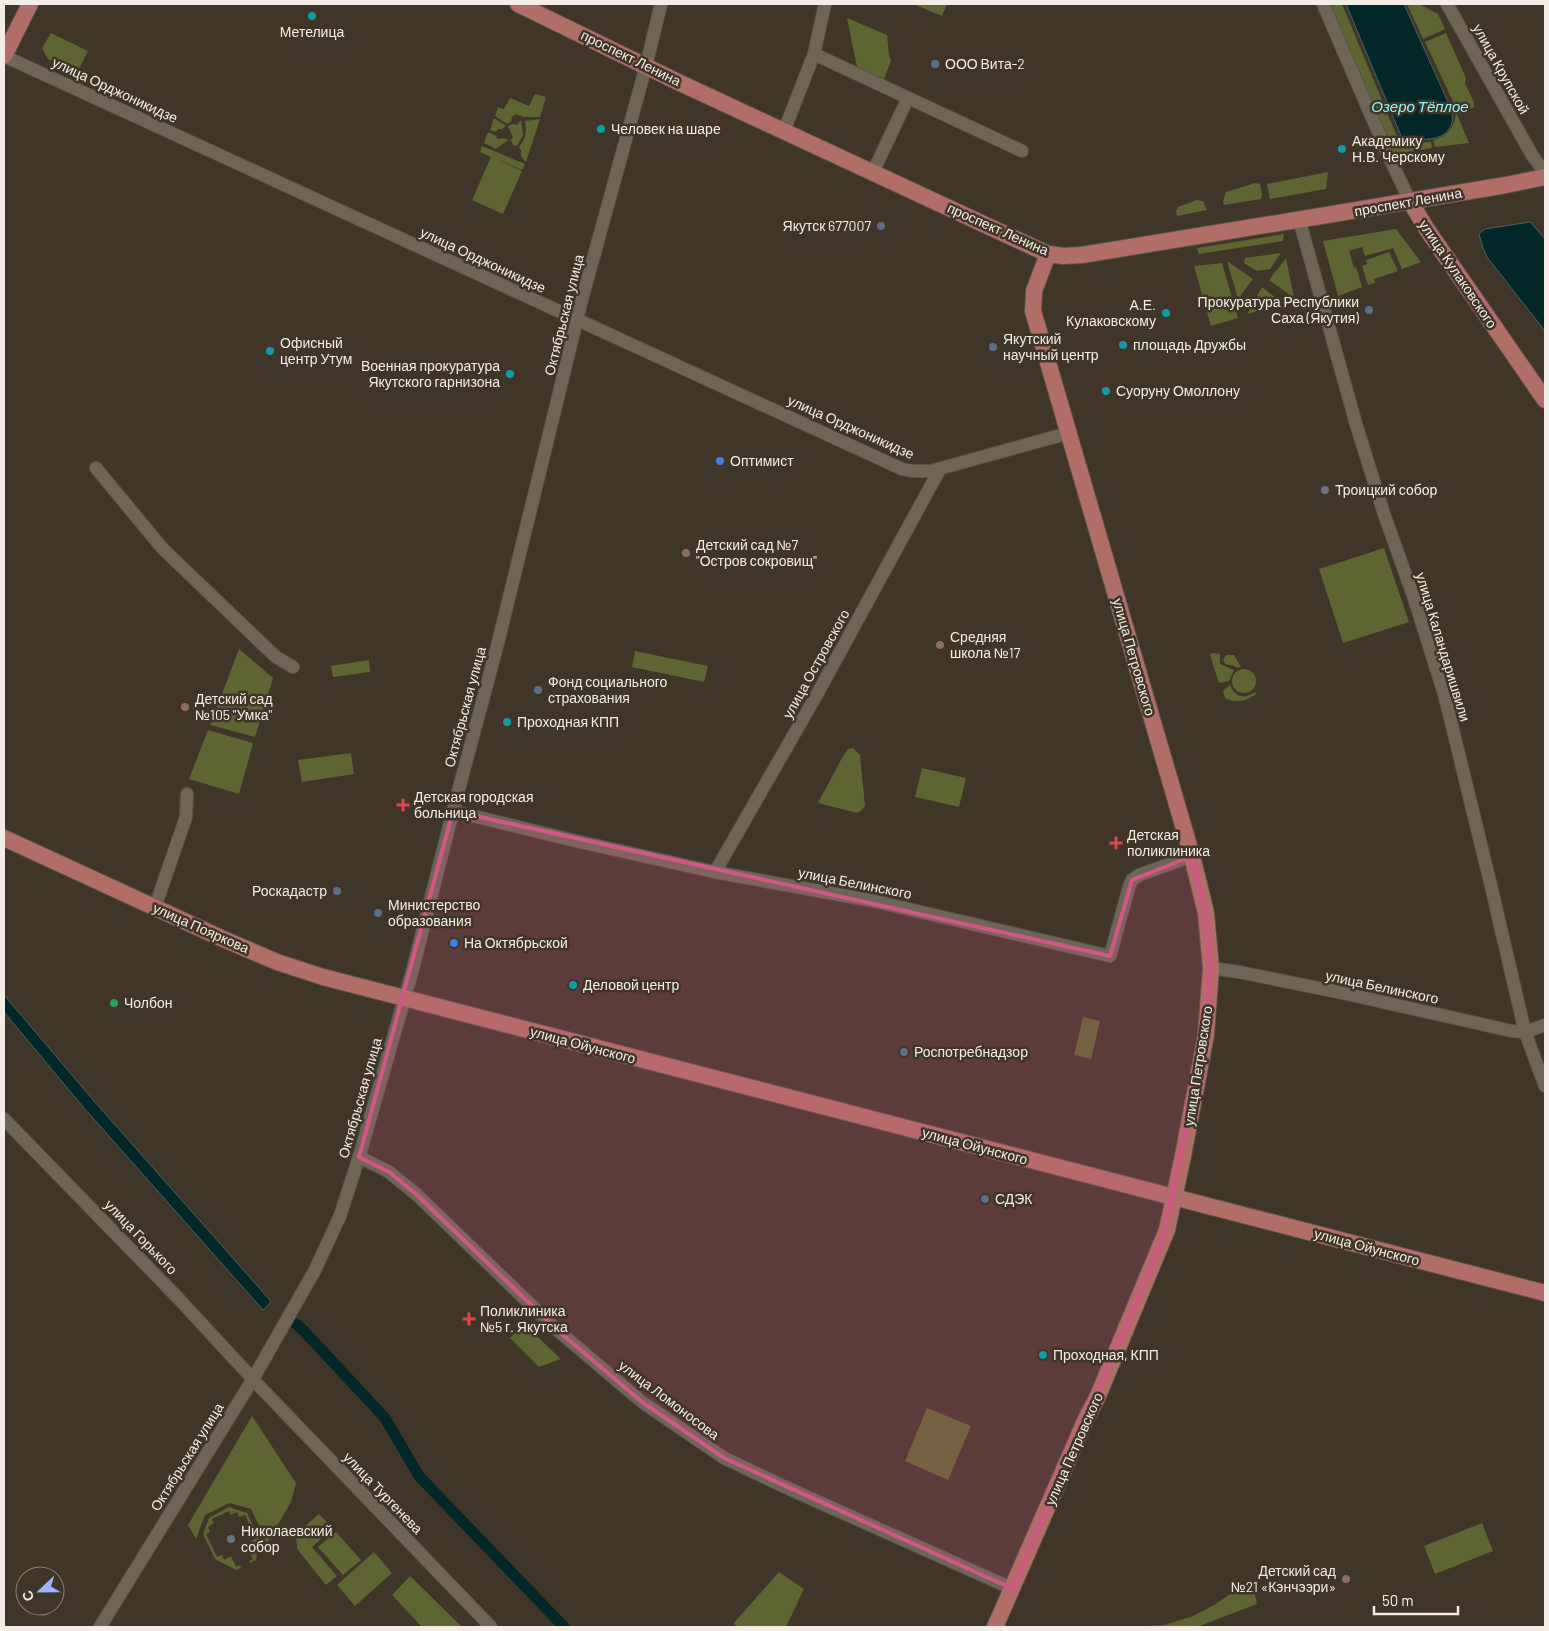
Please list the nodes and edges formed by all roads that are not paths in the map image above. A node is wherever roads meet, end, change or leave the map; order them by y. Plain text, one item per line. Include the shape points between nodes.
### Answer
1 (30, 4) edge
2 (518, 4) edge
3 (661, 4) edge
4 (825, 4) edge
5 (1323, 4) edge
6 (1447, 4) edge
7 (814, 54) junction
8 (4, 56) edge
9 (646, 66) junction
10 (908, 98) junction
11 (784, 131) junction
12 (1022, 151) dead end
13 (873, 172) junction
14 (1545, 173) edge
15 (1545, 177) edge
16 (1410, 201) junction
17 (1299, 219) junction
18 (1048, 254) junction
19 (578, 320) junction
20 (1545, 400) edge
21 (1069, 433) junction
22 (96, 468) dead end
23 (940, 469) junction
24 (293, 667) dead end
25 (188, 794) dead end
26 (453, 811) junction
27 (4, 838) edge
28 (1192, 856) junction
29 (714, 872) junction
30 (155, 907) junction
31 (1211, 968) junction
32 (404, 999) junction
33 (1545, 1025) edge
34 (1525, 1032) junction
35 (1545, 1086) edge
36 (4, 1119) edge
37 (359, 1157) junction
38 (1174, 1197) junction
39 (1545, 1293) edge
40 (253, 1380) junction
41 (1012, 1589) junction
42 (100, 1627) edge
43 (492, 1627) edge
44 (995, 1627) edge

1 - 8 main road
2 - 9 main road, проспект Ленина
3 - 9 street, Октябрьская улица
4 - 7 street
5 - 16 street, улица Кулаковского
6 - 14 street, улица Крупской
7 - 10 street
7 - 11 street
8 - 19 street, улица Орджоникидзе
9 - 11 main road, проспект Ленина
9 - 19 street, Октябрьская улица
10 - 12 street
10 - 13 street
11 - 13 main road, проспект Ленина
13 - 18 main road, проспект Ленина
15 - 16 main road, проспект Ленина
16 - 17 main road, проспект Ленина
16 - 20 main road, улица Кулаковского
17 - 18 main road, проспект Ленина via 1082,255
17 - 34 street, улица Каландаришвили via 1362,442 1445,697
18 - 21 main road, улица Петровского via 1034,291 1033,311
19 - 23 street, улица Орджоникидзе via 894,465 912,471
19 - 26 street, Октябрьская улица
21 - 23 street, улица Орджоникидзе
21 - 28 main road, улица Петровского
22 - 24 street via 163,549 276,657
23 - 29 street, улица Островского
25 - 30 street via 186,816
26 - 29 street, улица Белинского
26 - 32 street, Октябрьская улица
27 - 30 main road, улица Пояркова
28 - 29 street, улица Белинского via 1139,874 1132,880 1110,956 874,901
28 - 31 main road, улица Петровского via 1206,914
30 - 32 main road, улица Пояркова via 277,962
31 - 34 street, улица Белинского
31 - 38 main road, улица Петровского via 1206,1035
32 - 37 street, Октябрьская улица
32 - 38 main road, улица Ойунского
33 - 34 street, улица Белинского
34 - 35 street, улица Каландаришвили
36 - 40 street, улица Горького
37 - 40 street, Октябрьская улица via 340,1216 315,1270
37 - 41 street, улица Ломоносова via 389,1172 416,1195 557,1330 642,1402 724,1458
38 - 39 main road, улица Ойунского
38 - 41 main road, улица Петровского via 1159,1252
40 - 42 street, Октябрьская улица
40 - 43 street, улица Тургенева
41 - 44 main road, улица Петровского

